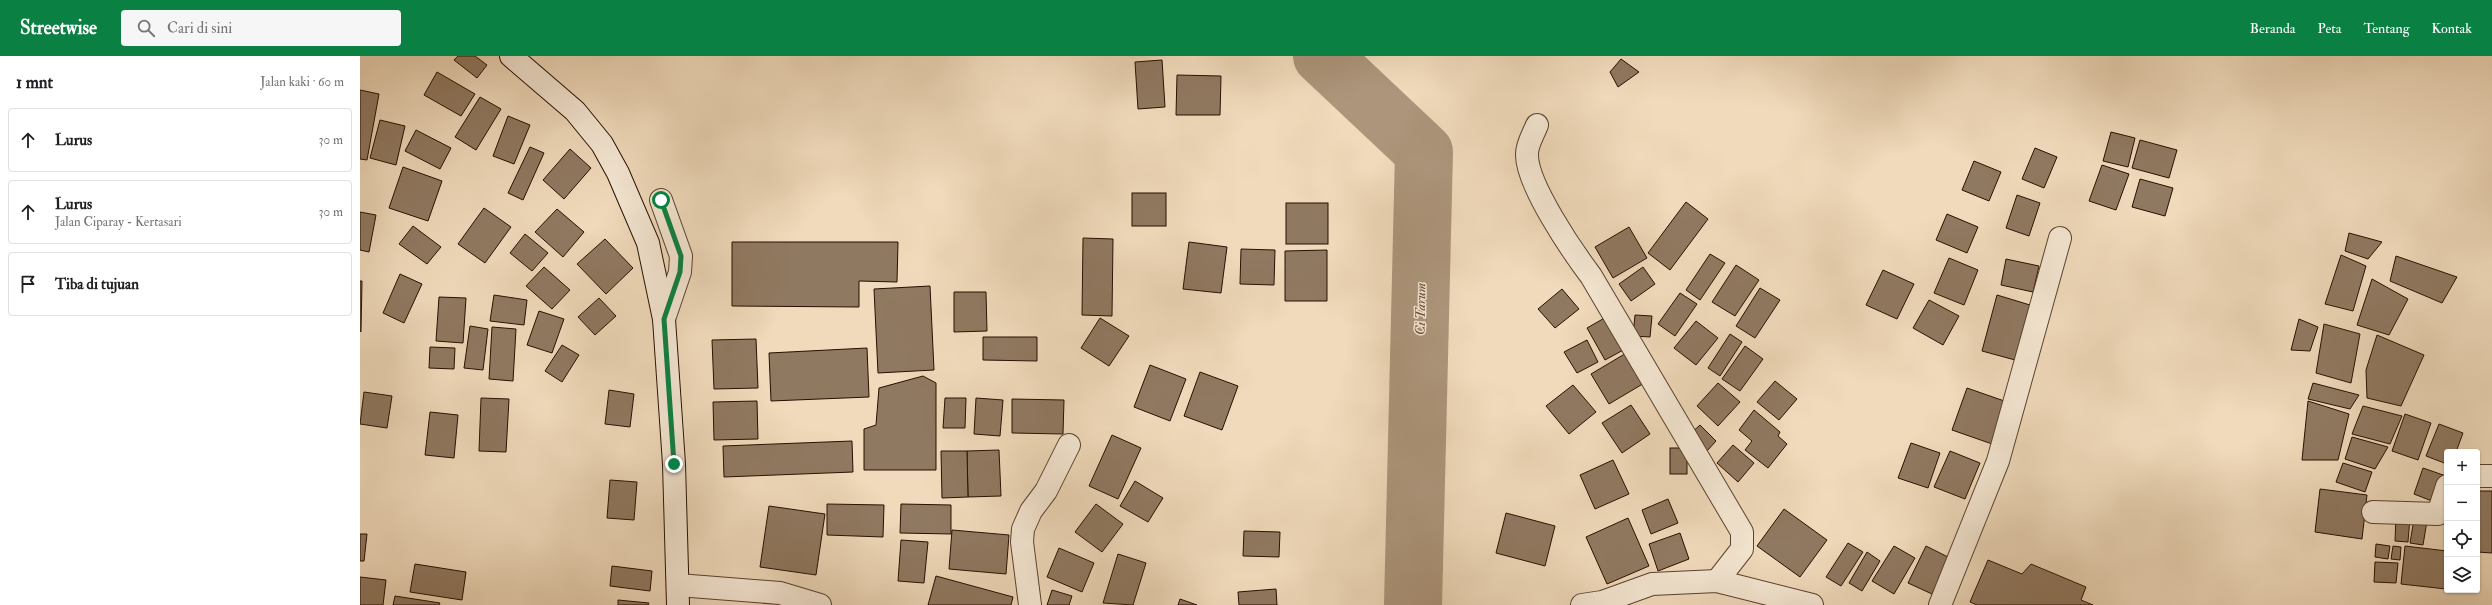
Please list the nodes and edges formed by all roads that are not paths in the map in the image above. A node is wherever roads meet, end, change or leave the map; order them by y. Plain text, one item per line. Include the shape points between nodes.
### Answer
1 (511, 56) edge
2 (1537, 125) dead end
3 (661, 200) dead end
4 (2060, 238) dead end
5 (664, 319) junction
6 (1069, 445) dead end
7 (2480, 476) edge
8 (2492, 476) edge
9 (2444, 495) edge
10 (2373, 512) dead end
11 (1717, 581) junction
12 (678, 595) edge
13 (820, 605) edge
14 (1030, 605) edge
15 (1582, 605) edge
16 (1812, 605) edge
17 (1940, 605) edge

1 - 5 street via 575,110 602,144 618,172 648,243
2 - 11 street via 1528,144 1528,168 1559,231 1591,276 1742,532 1742,549
3 - 5 street via 681,256 680,272
4 - 17 street via 1998,461
5 - 12 street
6 - 14 street via 1023,529 1022,542
7 - 8 street
9 - 10 street via 2438,514
11 - 15 street via 1652,584 1602,602
11 - 16 street
12 - 13 street via 780,593

